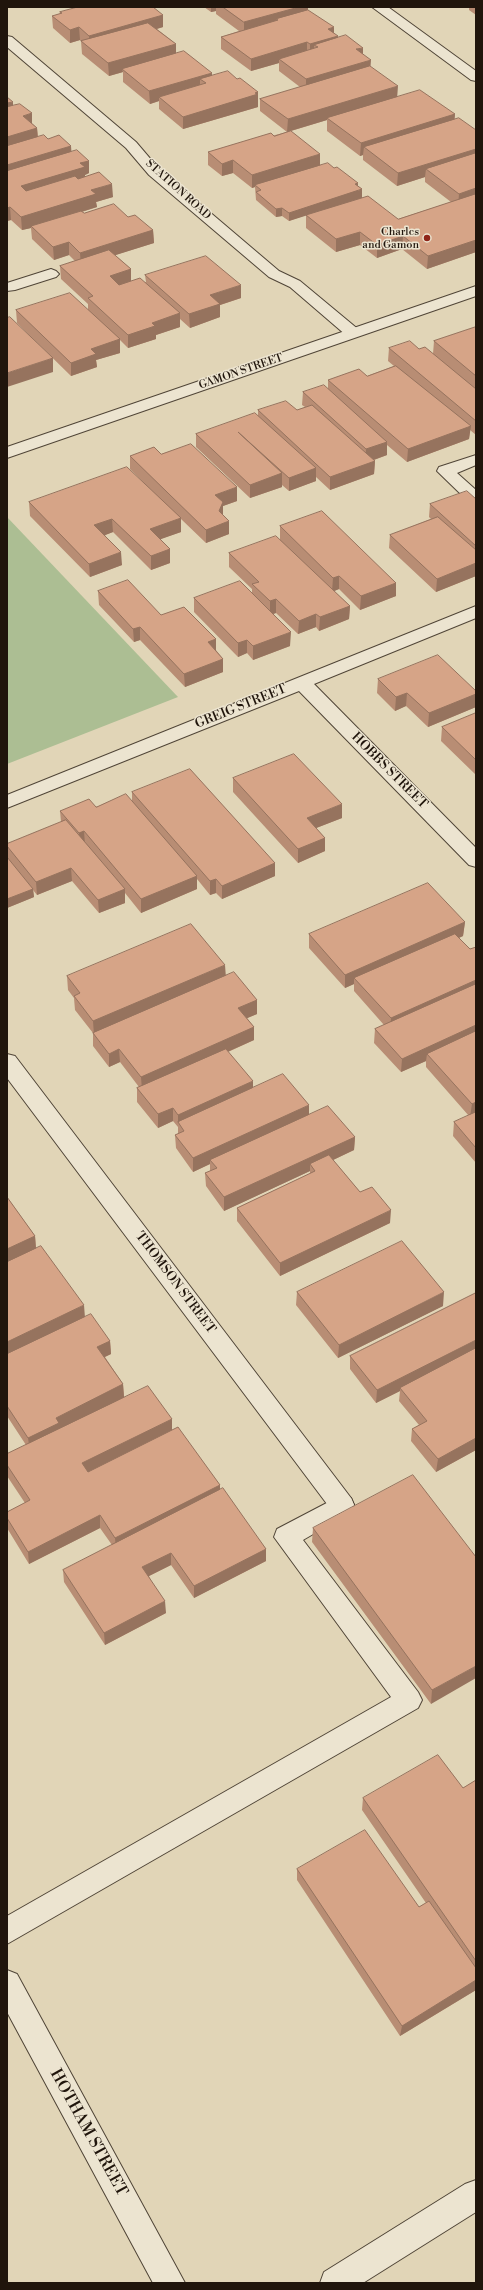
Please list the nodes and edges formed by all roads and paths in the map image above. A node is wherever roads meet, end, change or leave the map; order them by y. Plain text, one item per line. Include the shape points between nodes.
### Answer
1 (379, 7) edge
2 (7, 40) edge
3 (476, 77) edge
4 (51, 274) dead end
5 (8, 286) edge
6 (476, 291) edge
7 (353, 333) junction
8 (7, 453) edge
9 (475, 460) dead end
10 (476, 499) edge
11 (476, 612) edge
12 (301, 682) junction
13 (7, 802) edge
14 (476, 860) edge
15 (7, 1062) edge
16 (7, 1931) edge
17 (7, 1984) edge
18 (476, 2195) edge
19 (170, 2283) edge
20 (335, 2283) edge

1 - 3 street
2 - 7 street, STATION ROAD via 131,145 154,172 274,274 295,284
4 - 5 street
6 - 7 street, GAMON STREET
7 - 8 street, GAMON STREET
9 - 10 street via 445,471
11 - 12 street, GREIG STREET
12 - 13 street, GREIG STREET
12 - 14 street, HOBBS STREET
15 - 16 street, THOMSON STREET via 342,1505 286,1537 409,1700
17 - 19 street, HOTHAM STREET
18 - 20 street

